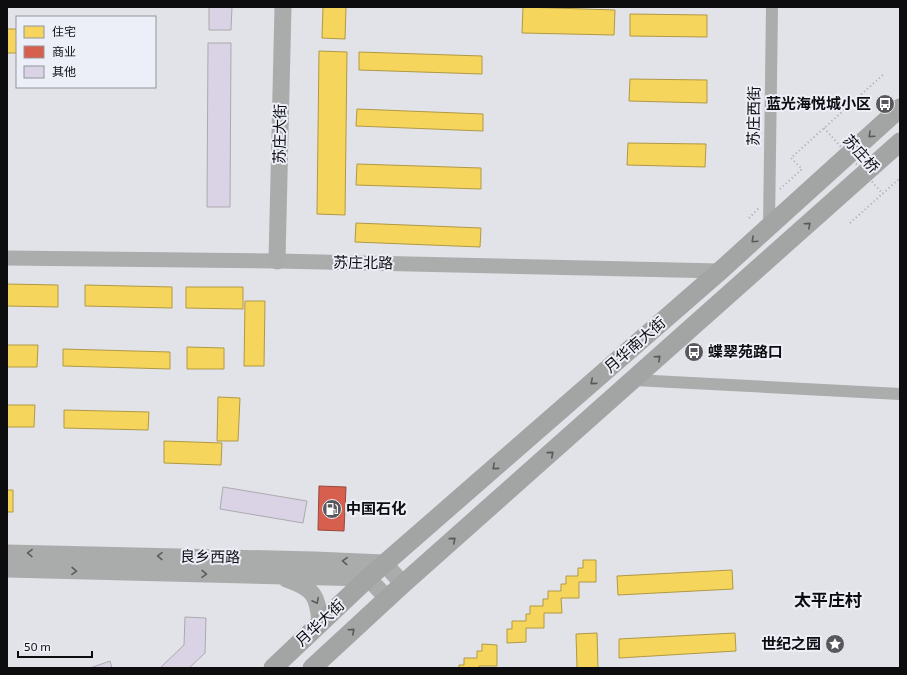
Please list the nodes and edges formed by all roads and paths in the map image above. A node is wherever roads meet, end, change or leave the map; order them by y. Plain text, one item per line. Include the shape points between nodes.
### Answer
1 (283, 7) edge
2 (772, 7) edge
3 (885, 73) dead end
4 (900, 108) edge
5 (824, 128) junction
6 (900, 142) edge
7 (900, 178) edge
8 (781, 188) dead end
9 (883, 194) junction
10 (850, 223) dead end
11 (769, 226) junction
12 (7, 258) edge
13 (277, 261) junction
14 (720, 271) junction
15 (634, 380) junction
16 (900, 394) edge
17 (411, 540) junction
18 (7, 553) edge
19 (431, 560) junction
20 (384, 563) junction
21 (7, 569) edge
22 (274, 576) junction
23 (368, 578) junction
24 (403, 584) junction
25 (388, 599) junction
26 (320, 624) junction
27 (303, 639) junction
28 (318, 663) edge
29 (272, 668) edge

1 - 13 main road, 苏庄大街
2 - 11 street, 苏庄西街
3 - 5 path
4 -> 11 main road, 月华南大街
5 - 8 path via 791,158 802,169
5 - 9 path, 苏庄桥, bridge
15 -> 6 main road, 月华南大街
7 - 9 path
9 - 10 path
11 -> 14 main road, 月华南大街
12 - 13 street, 苏庄北路
13 - 14 street, 苏庄北路
14 -> 17 main road, 月华南大街
15 - 16 street
19 -> 15 main road, 月华南大街
17 - 19 main road via 414,557
17 - 20 main road, 月华南大街
20 -> 18 main road, 良乡西路
19 - 24 main road, 月华南大街
20 - 23 main road, 月华南大街
20 - 24 main road
21 -> 22 main road, 良乡西路
22 - 23 main road, 良乡西路
22 -> 26 main road via 301,585 312,594 318,606
23 - 25 main road
23 - 26 main road, 月华大街
24 - 25 main road, 月华南大街
28 -> 25 main road, 月华大街
26 - 27 main road, 月华大街
27 - 28 main road via 313,638 322,645
27 - 29 main road, 月华大街

